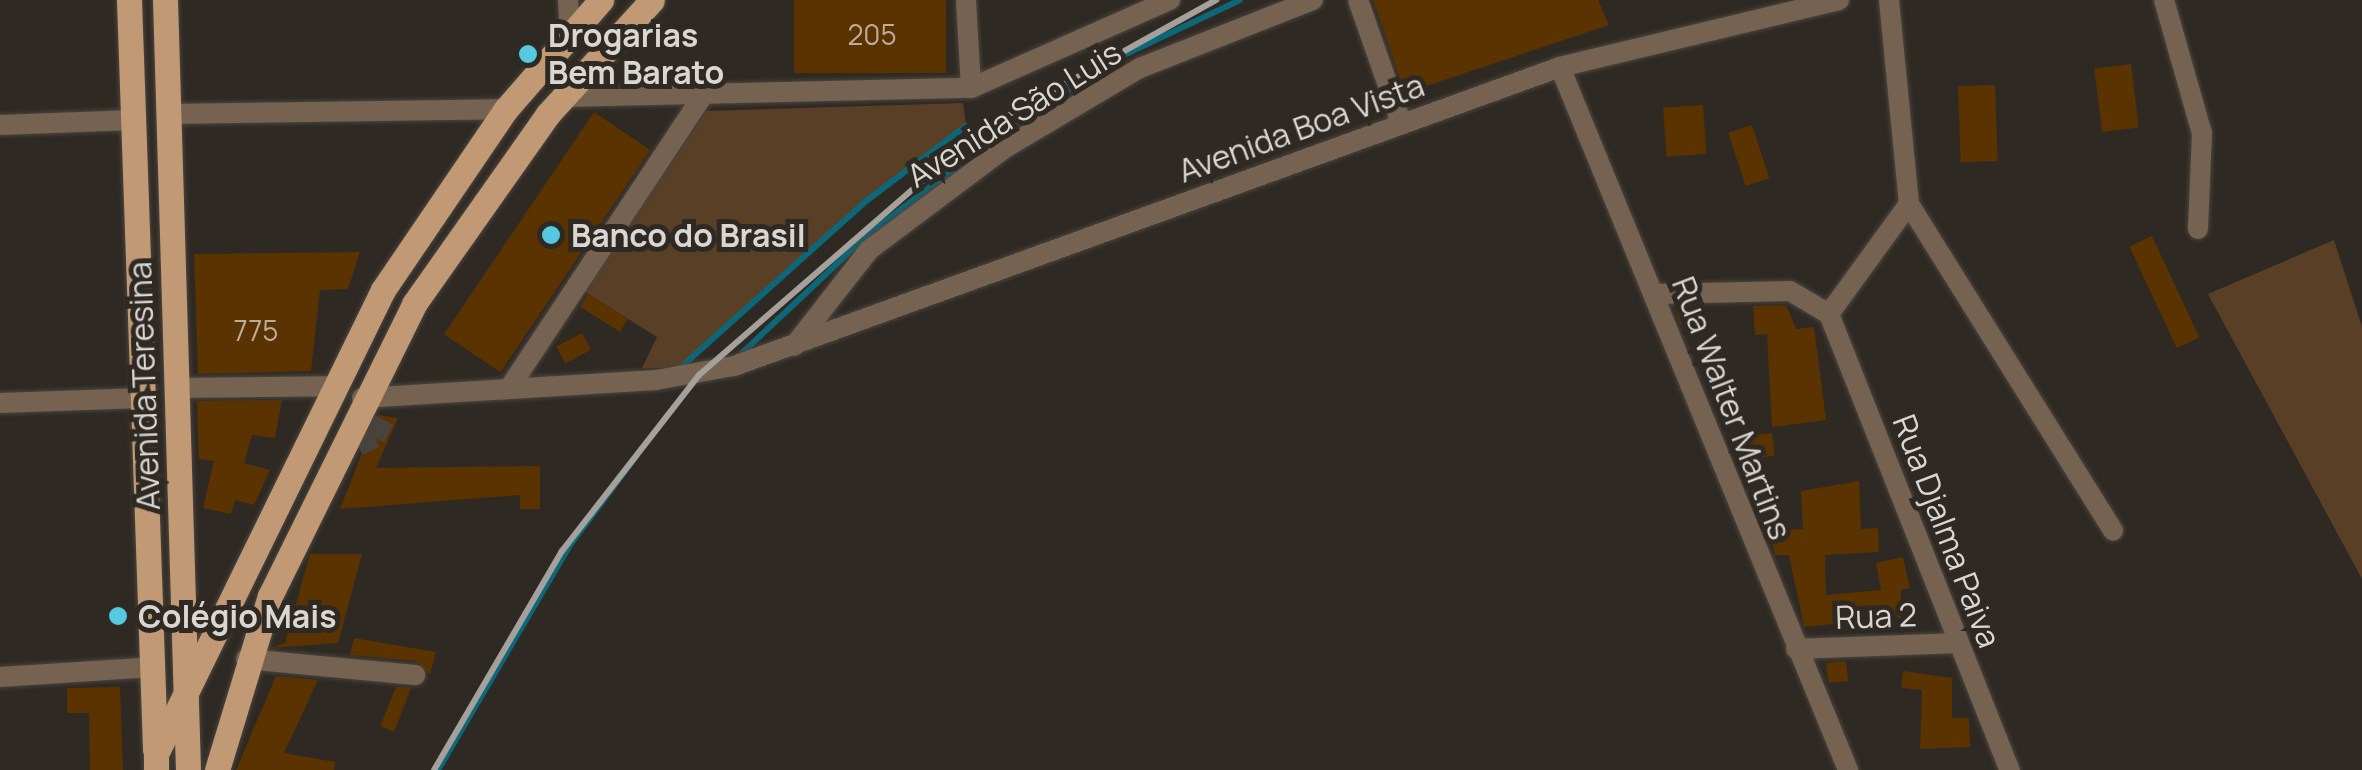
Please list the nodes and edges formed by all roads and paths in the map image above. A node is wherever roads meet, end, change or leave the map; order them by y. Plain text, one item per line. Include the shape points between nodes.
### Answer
1 (568, 0) edge
2 (601, 0) edge
3 (652, 0) edge
4 (966, 0) edge
5 (1170, 0) edge
6 (1314, 0) edge
7 (1358, 0) edge
8 (1839, 0) edge
9 (1890, 0) edge
10 (2164, 0) edge
11 (130, 6) edge
12 (165, 6) edge
13 (570, 36) junction
14 (1560, 68) junction
15 (971, 88) junction
16 (702, 96) junction
17 (563, 97) junction
18 (506, 109) junction
19 (168, 114) junction
20 (134, 120) junction
21 (1401, 122) junction
22 (0, 124) edge
23 (1909, 204) junction
24 (2198, 229) dead end
25 (173, 292) junction
26 (140, 294) junction
27 (1656, 294) junction
28 (1829, 314) junction
29 (794, 346) junction
30 (330, 386) junction
31 (510, 387) junction
32 (176, 388) junction
33 (143, 398) junction
34 (0, 402) edge
35 (378, 403) junction
36 (275, 502) junction
37 (306, 516) junction
38 (2113, 530) dead end
39 (1958, 643) junction
40 (1796, 649) junction
41 (246, 659) junction
42 (152, 668) junction
43 (416, 675) dead end
44 (0, 676) edge
45 (186, 692) junction
46 (156, 762) edge
47 (188, 770) edge
48 (217, 770) edge
49 (1848, 770) edge
50 (2010, 770) edge

1 - 13 street
2 - 13 main road
3 - 17 main road
4 - 15 street
5 - 15 street, Avenida São Luis
6 - 29 street, Avenida São Luis via 1140,68 1005,148 869,250
7 - 21 street
8 - 14 street, Avenida Boa Vista
9 - 23 street
10 - 24 street via 2202,132
11 - 12 main road
11 - 20 main road, Avenida Teresina
12 - 19 main road, Avenida Teresina
13 - 18 main road
14 - 21 street, Avenida Boa Vista
14 - 27 street, Rua Walter Martins
15 - 16 street
16 - 17 street
16 - 31 street
17 - 35 main road via 414,304
18 - 19 street
18 - 30 main road
19 - 25 main road, Avenida Teresina
20 - 22 street
20 - 26 main road, Avenida Teresina
21 - 29 street, Avenida Boa Vista
23 - 28 street
23 - 38 street
25 - 26 main road
25 - 32 main road, Avenida Teresina
26 - 33 main road, Avenida Teresina
27 - 28 street via 1804,293
27 - 40 street, Rua Walter Martins
28 - 39 street, Rua Djalma Paiva
29 - 31 street, Avenida Boa Vista via 699,374
30 - 32 street
30 - 36 main road
31 - 35 street, Avenida Boa Vista
32 - 45 main road, Avenida Teresina
33 - 34 street
33 - 42 main road, Avenida Teresina
35 - 37 main road
36 - 37 main road
36 - 45 main road
37 - 41 main road
39 - 40 street, Rua 2
39 - 50 street, Rua Djalma Paiva
40 - 49 street, Rua Walter Martins
41 - 43 street
41 - 48 main road
42 - 44 street
42 - 46 main road, Avenida Teresina
45 - 46 main road
45 - 47 main road, Avenida Teresina

